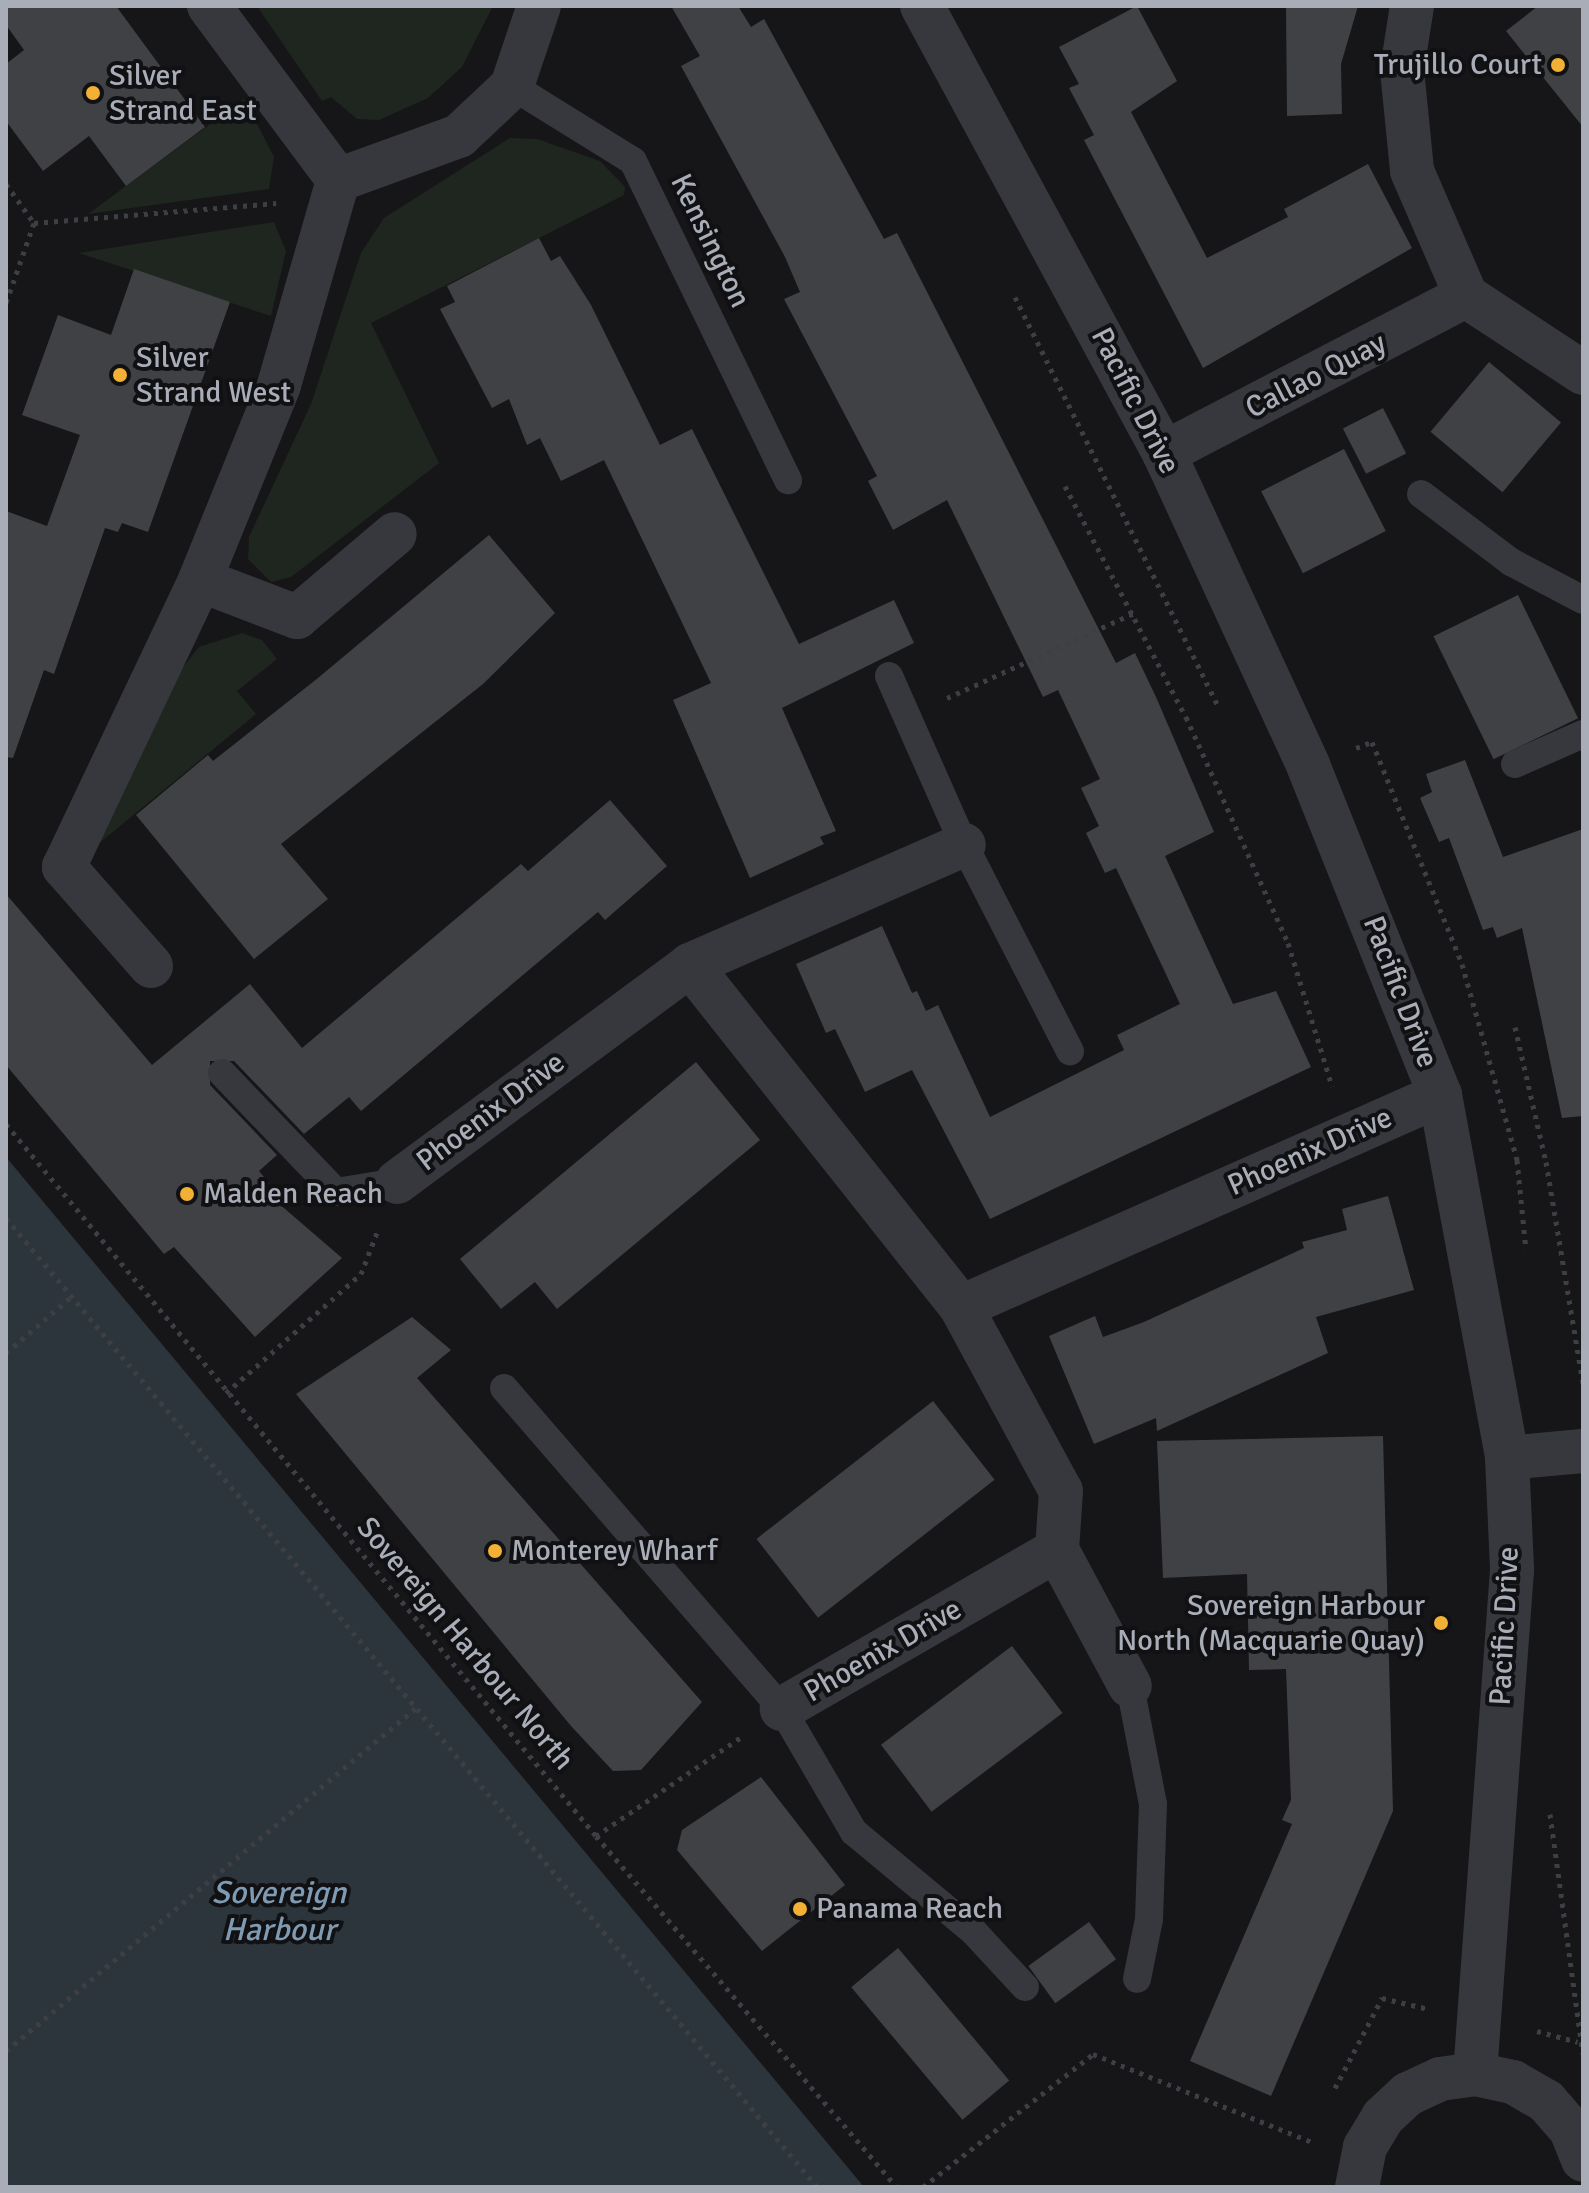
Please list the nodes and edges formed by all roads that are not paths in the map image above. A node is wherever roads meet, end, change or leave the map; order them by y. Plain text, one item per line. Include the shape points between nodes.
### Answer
1 (209, 6) edge
2 (539, 6) edge
3 (922, 6) edge
4 (1412, 6) edge
5 (512, 86) junction
6 (338, 180) junction
7 (1466, 296) junction
8 (1583, 373) edge
9 (1164, 453) junction
10 (788, 480) dead end
11 (1421, 494) dead end
12 (395, 534) dead end
13 (200, 580) junction
14 (1583, 600) edge
15 (889, 676) dead end
16 (1583, 734) edge
17 (1515, 764) dead end
18 (964, 845) junction
19 (690, 965) junction
20 (151, 966) dead end
21 (1070, 1051) dead end
22 (222, 1073) dead end
23 (1440, 1095) junction
24 (397, 1182) joint
25 (961, 1307) junction
26 (504, 1388) dead end
27 (1583, 1451) edge
28 (1507, 1458) junction
29 (1057, 1550) junction
30 (1130, 1686) joint
31 (782, 1709) junction
32 (1137, 1979) dead end
33 (1025, 1987) dead end
34 (1475, 2074) junction
35 (1583, 2160) edge
36 (1357, 2187) edge

1 - 6 street
2 - 5 street
3 - 9 street, Pacific Drive
4 - 7 street via 1402,70 1412,171
5 - 6 street via 459,136
5 - 10 lane, Kensington via 633,161
6 - 13 street via 279,385
7 - 8 street
7 - 9 street, Callao Quay
9 - 23 street, Pacific Drive via 1308,765
11 - 14 lane via 1511,562
12 - 13 street via 297,617
13 - 20 street via 64,867
15 - 18 lane
16 - 17 lane
18 - 19 street, Phoenix Drive
18 - 21 lane
19 - 24 street, Phoenix Drive
19 - 25 street
22 - 24 lane, Phoenix Drive via 336,1192
23 - 25 street, Phoenix Drive
23 - 28 street, Pacific Drive
25 - 29 street via 1061,1491
26 - 31 lane
27 - 28 street
28 - 34 street, Pacific Drive via 1512,1570
29 - 30 street
29 - 31 street, Phoenix Drive
30 - 32 lane via 1153,1804 1149,1919
31 - 33 lane, Phoenix Drive via 854,1832 974,1932
34 - 35 street via 1513,2082 1546,2101 1571,2130
34 - 36 street via 1440,2079 1408,2094 1383,2117 1365,2147

